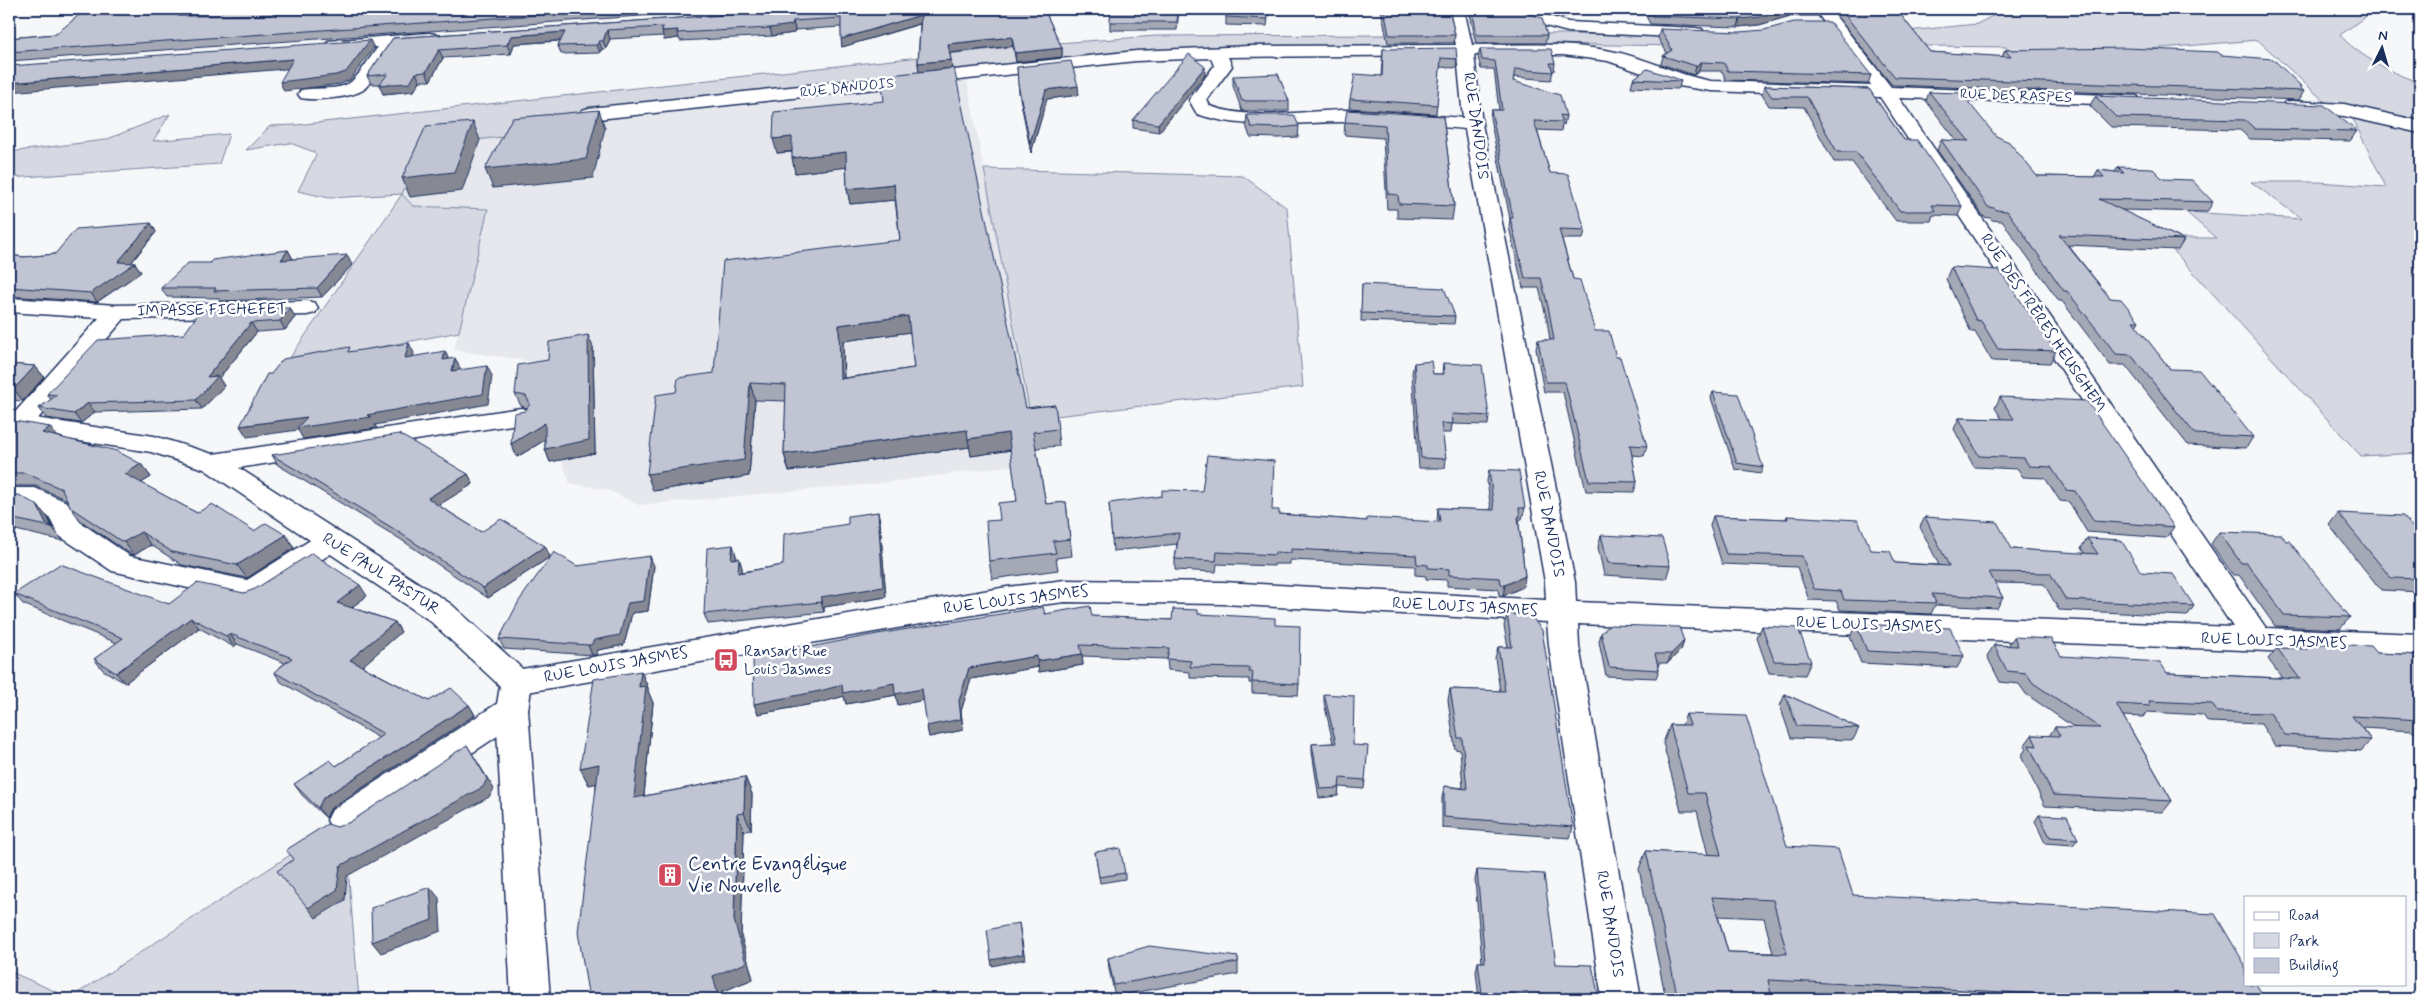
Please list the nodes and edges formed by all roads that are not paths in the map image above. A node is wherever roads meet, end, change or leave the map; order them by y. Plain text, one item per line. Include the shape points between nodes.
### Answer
1 (1456, 9) edge
2 (1514, 9) edge
3 (1824, 18) edge
4 (1708, 33) edge
5 (446, 37) edge
6 (390, 42) junction
7 (319, 46) edge
8 (1465, 50) junction
9 (1218, 53) junction
10 (1886, 92) junction
11 (307, 94) dead end
12 (2146, 101) edge
13 (2271, 105) edge
14 (589, 114) edge
15 (1473, 124) junction
16 (2420, 127) edge
17 (9, 305) edge
18 (307, 308) dead end
19 (117, 312) junction
20 (521, 416) edge
21 (12, 425) edge
22 (213, 462) junction
23 (13, 500) edge
24 (330, 541) junction
25 (1562, 612) junction
26 (2258, 641) junction
27 (2420, 646) edge
28 (514, 696) junction
29 (344, 820) dead end
30 (532, 999) edge
31 (1622, 999) edge

1 - 8 street, RUE DANDOIS
2 - 4 street via 1568,27
3 - 10 street, RUE DES FRÈRES HEUSGHEM
5 - 6 street
6 - 7 street
6 - 11 street via 357,86 342,91
8 - 9 street, RUE DANDOIS
8 - 10 street, RUE DES RASPES via 1563,50 1611,56 1685,82 1711,86
8 - 15 street, RUE DANDOIS
9 - 14 street, RUE DANDOIS via 1127,57
9 - 15 street via 1223,66 1198,100 1203,110 1216,116 1237,120 1349,116
10 - 12 street, RUE DES RASPES
10 - 26 street, RUE DES FRÈRES HEUSGHEM
13 - 16 street via 2344,110
15 - 25 street, RUE DANDOIS via 1560,582
17 - 19 street, IMPASSE FICHEFET
18 - 19 street, IMPASSE FICHEFET
19 - 21 street, IMPASSE FICHEFET
20 - 22 street, RUE PAUL PASTUR
21 - 22 street, RUE PAUL PASTUR via 154,444
22 - 24 street, RUE PAUL PASTUR
23 - 24 street via 35,497 61,510 68,528 122,564 251,591
24 - 28 street, RUE PAUL PASTUR via 440,612
25 - 26 street, RUE LOUIS JASMES
25 - 28 street, RUE LOUIS JASMES via 1222,593 1065,591 1007,598
25 - 31 street, RUE DANDOIS via 1564,646
26 - 27 street, RUE LOUIS JASMES
28 - 29 street
28 - 30 street

